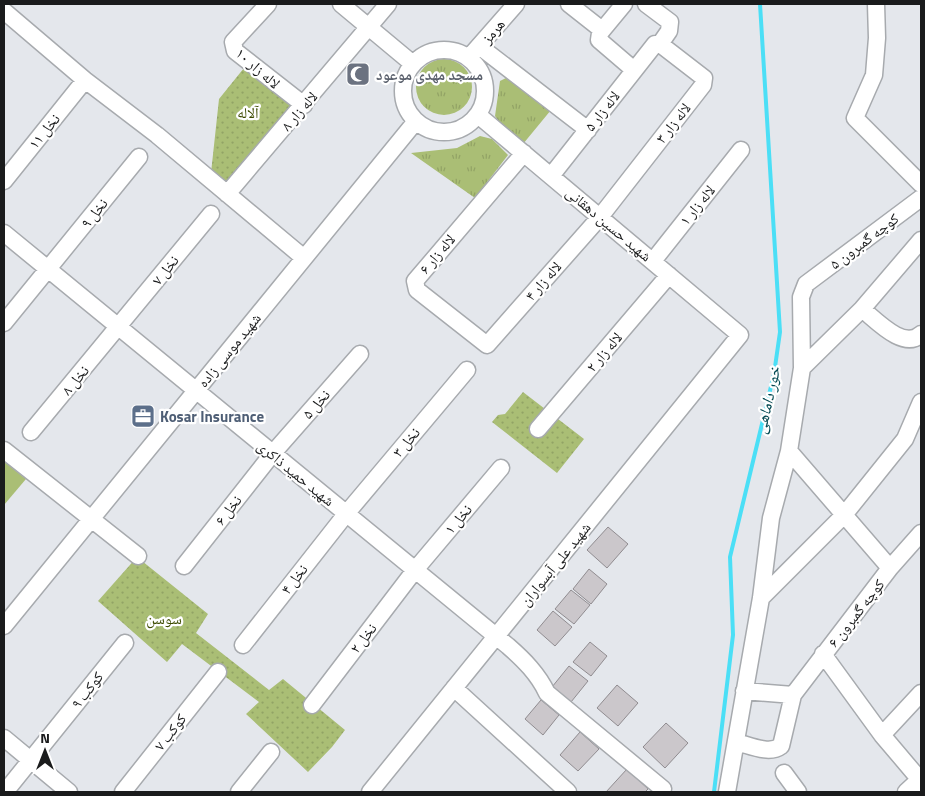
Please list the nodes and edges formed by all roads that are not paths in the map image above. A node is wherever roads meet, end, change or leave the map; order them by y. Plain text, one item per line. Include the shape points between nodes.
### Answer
1 (268, 4) edge
2 (341, 4) edge
3 (388, 4) edge
4 (516, 4) edge
5 (568, 4) edge
6 (624, 4) edge
7 (646, 4) edge
8 (876, 4) edge
9 (4, 10) edge
10 (369, 28) junction
11 (602, 30) junction
12 (656, 46) junction
13 (474, 52) junction
14 (413, 64) junction
15 (634, 70) junction
16 (85, 80) junction
17 (304, 105) junction
18 (478, 115) junction
19 (416, 121) junction
20 (588, 130) junction
21 (741, 150) dead end
22 (524, 153) junction
23 (139, 157) dead end
24 (552, 176) junction
25 (4, 181) edge
26 (921, 184) edge
27 (228, 194) junction
28 (921, 198) edge
29 (211, 214) dead end
30 (600, 217) junction
31 (4, 233) edge
32 (921, 240) edge
33 (304, 258) junction
34 (653, 261) junction
35 (49, 269) junction
36 (669, 275) junction
37 (862, 309) junction
38 (4, 323) edge
39 (119, 327) junction
40 (740, 335) joint
41 (920, 338) edge
42 (487, 345) joint
43 (360, 354) dead end
44 (802, 368) junction
45 (467, 370) dead end
46 (196, 390) junction
47 (921, 402) edge
48 (538, 429) dead end
49 (31, 432) dead end
50 (4, 450) edge
51 (790, 452) junction
52 (273, 453) junction
53 (501, 468) dead end
54 (346, 514) junction
55 (844, 515) junction
56 (91, 519) junction
57 (921, 533) edge
58 (138, 556) dead end
59 (184, 566) dead end
60 (890, 568) junction
61 (415, 570) junction
62 (761, 598) junction
63 (4, 626) edge
64 (495, 637) junction
65 (125, 643) dead end
66 (243, 645) dead end
67 (824, 654) junction
68 (218, 672) dead end
69 (454, 688) junction
70 (744, 691) junction
71 (921, 693) edge
72 (793, 695) junction
73 (312, 705) dead end
74 (882, 735) junction
75 (4, 738) edge
76 (736, 742) junction
77 (271, 752) dead end
78 (31, 762) junction
79 (784, 773) dead end
80 (920, 782) edge
81 (663, 789) dead end
82 (5, 792) edge
83 (68, 792) edge
84 (123, 792) edge
85 (239, 792) edge
86 (370, 792) edge
87 (568, 792) edge
88 (727, 792) edge
89 (798, 792) edge
90 (906, 792) edge

1 - 17 street, لاله زار ۱۰ via 233,42 233,47
2 - 10 street
3 - 10 street, لاله زار ۸
4 - 13 street, هرمز
5 - 11 street
6 - 11 street
7 - 12 street, لاله زار ۵ via 670,22 669,31
8 - 26 street via 878,38 874,75 855,118
9 - 16 street
10 - 14 street
10 - 17 street, لاله زار ۸
11 - 15 street via 599,36 601,43
12 - 15 street, لاله زار ۵
12 - 30 street, لاله زار ۳ via 704,78 703,85
13 - 14 street via 430,51
13 - 18 street via 486,90
13 - 20 street
14 - 19 street via 403,83 403,97 407,110
15 - 20 street, لاله زار ۵
16 - 25 street, نخل ۱۱
16 - 27 street
17 - 27 street, لاله زار ۸
18 - 19 street via 469,124 442,132 428,129
18 - 22 street, شهید حسین دهقانی
19 - 33 street, شهید موسی زاده
20 - 24 street, لاله زار ۵
21 - 34 street, لاله زار ۱
22 - 24 street, شهید حسین دهقانی
22 - 42 street, لاله زار ۶ via 415,280 417,290
23 - 35 street, نخل ۹
24 - 30 street, شهید حسین دهقانی
27 - 33 street
28 - 44 street, کوچه گمبرون ۵ via 806,284 801,297
29 - 39 street, نخل ۷
30 - 34 street, شهید حسین دهقانی
30 - 42 street, لاله زار ۴
31 - 35 street, شهید حمید ذاکری
32 - 37 street
33 - 46 street, شهید موسی زاده
34 - 36 street, شهید حسین دهقانی
35 - 38 street, نخل ۹
35 - 39 street, شهید حمید ذاکری
36 - 40 street, شهید حسین دهقانی
36 - 48 street, لاله زار ۲
37 - 41 street via 902,340
37 - 44 street
39 - 46 street, شهید حمید ذاکری
39 - 49 street, نخل ۸
40 - 64 street, شهید علی آبسواران
43 - 52 street, نخل ۵
44 - 51 street
45 - 54 street, نخل ۳
46 - 52 street, شهید حمید ذاکری
46 - 56 street, شهید موسی زاده
47 - 55 street via 905,439
50 - 56 street
51 - 55 street
51 - 62 street via 771,518
52 - 54 street, شهید حمید ذاکری
52 - 59 street, نخل ۶
53 - 61 street, نخل ۱
54 - 61 street, شهید حمید ذاکری
54 - 66 street, نخل ۴
55 - 60 street
55 - 62 street
56 - 58 street
56 - 63 street, شهید موسی زاده
57 - 60 street, کوچه گمبرون ۶
60 - 67 street, کوچه گمبرون ۶
61 - 64 street, شهید حمید ذاکری
61 - 73 street, نخل ۲
62 - 70 street
64 - 69 street, شهید علی آبسواران
64 - 81 street, شهید حمید ذاکری via 525,660 548,693
65 - 78 street, کوکب ۹
67 - 72 street, کوچه گمبرون ۶
67 - 74 street
68 - 84 street, کوکب ۷
69 - 86 street, شهید علی آبسواران
69 - 87 street
70 - 72 street
70 - 76 street
71 - 74 street
72 - 76 street via 781,746 768,751
74 - 80 street
75 - 78 street
76 - 88 street
77 - 85 street
78 - 82 street, کوکب ۹
78 - 83 street
79 - 89 street
80 - 90 street

